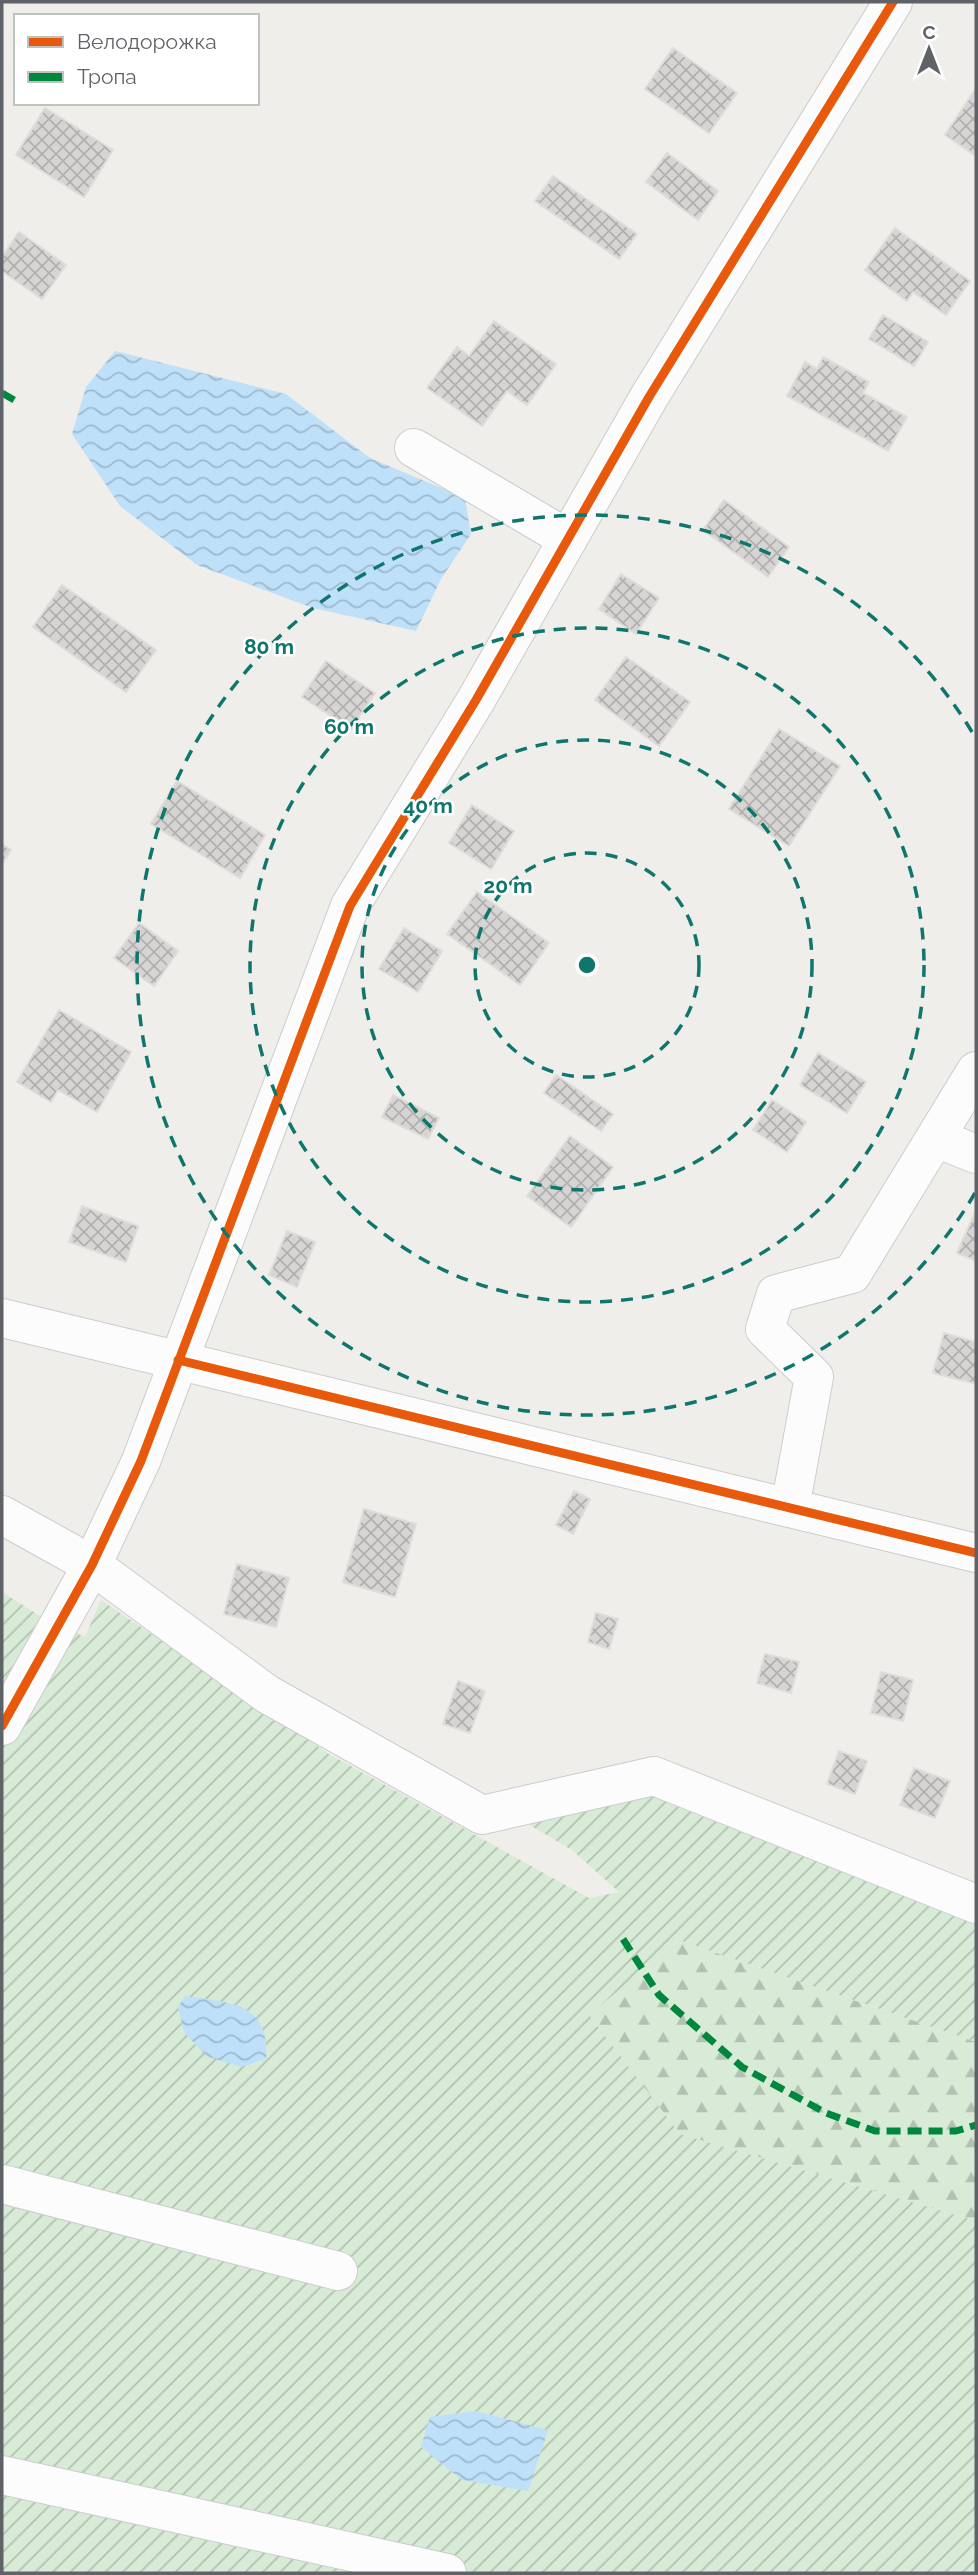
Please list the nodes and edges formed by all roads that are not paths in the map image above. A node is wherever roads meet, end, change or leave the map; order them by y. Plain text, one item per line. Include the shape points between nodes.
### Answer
1 (893, 2) edge
2 (414, 448) dead end
3 (568, 539) junction
4 (976, 1071) edge
5 (936, 1138) junction
6 (976, 1154) edge
7 (2, 1318) edge
8 (178, 1360) junction
9 (790, 1508) junction
10 (2, 1515) edge
11 (976, 1553) edge
12 (92, 1565) junction
13 (2, 1726) edge
14 (976, 1904) edge
15 (2, 2184) edge
16 (338, 2271) dead end
17 (2, 2474) edge
18 (447, 2573) edge

1 - 3 street via 649,397
2 - 3 street
3 - 8 street via 350,906
4 - 5 street
5 - 6 street
5 - 9 street via 852,1274 776,1294 765,1329 814,1377
7 - 8 street
8 - 9 street
8 - 12 street via 141,1461
9 - 11 street
10 - 12 street
12 - 13 street
12 - 14 street via 267,1694 482,1815 654,1776
15 - 16 street
17 - 18 street

